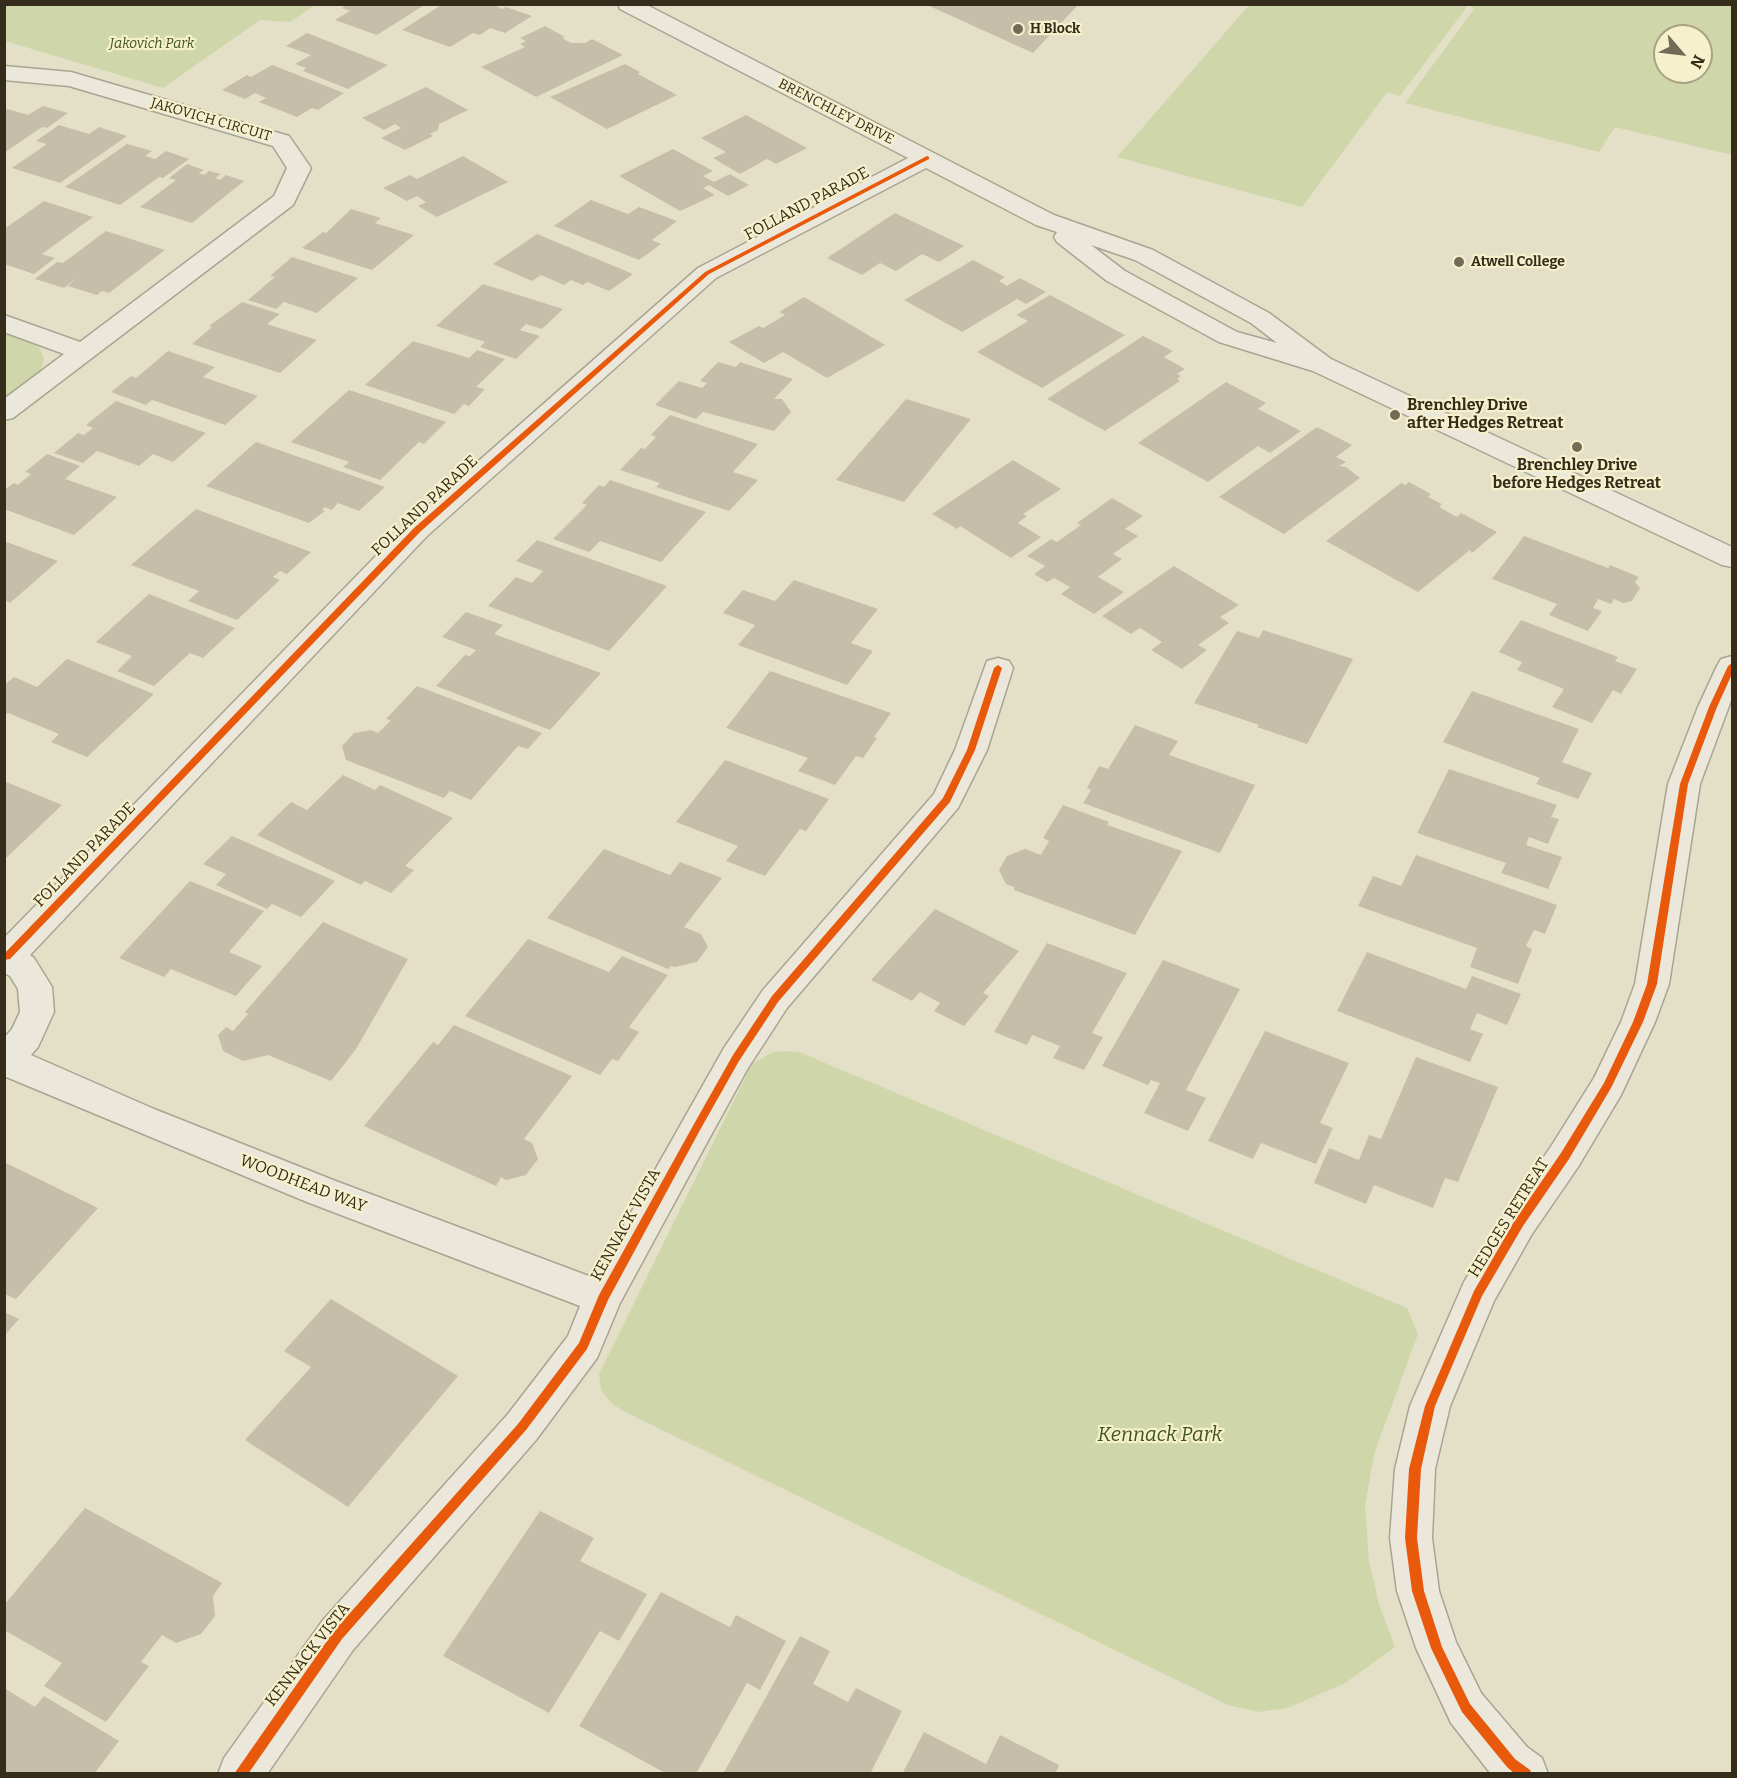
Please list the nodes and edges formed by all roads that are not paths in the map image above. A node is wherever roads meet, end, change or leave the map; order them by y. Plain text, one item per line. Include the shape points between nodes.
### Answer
1 (628, 4) edge
2 (4, 73) edge
3 (927, 158) junction
4 (1044, 220) junction
5 (1201, 286) junction
6 (1169, 305) junction
7 (4, 323) edge
8 (84, 352) junction
9 (1322, 365) junction
10 (4, 412) edge
11 (1732, 558) edge
12 (1732, 666) edge
13 (998, 668) dead end
14 (6, 957) edge
15 (6, 1061) edge
16 (603, 1298) junction
17 (240, 1773) edge
18 (1526, 1773) edge

1 - 3 street, BRENCHLEY DRIVE
2 - 8 street, JAKOVICH CIRCUIT via 71,79 281,141 299,168 284,200
3 - 4 street, BRENCHLEY DRIVE
3 - 14 street, FOLLAND PARADE via 707,273 417,530
4 - 5 street, BRENCHLEY DRIVE via 1144,255
4 - 6 street, BRENCHLEY DRIVE via 1116,276
5 - 6 street
5 - 9 street, BRENCHLEY DRIVE via 1260,318
6 - 9 street, BRENCHLEY DRIVE via 1228,337
7 - 8 street
8 - 10 street, JAKOVICH CIRCUIT
9 - 11 street, BRENCHLEY DRIVE
12 - 18 street, HEDGES RETREAT via 1684,783 1652,984 1638,1022 1608,1085 1478,1294 1430,1406 1415,1469 1411,1538 1418,1592 1437,1648 1466,1708 1511,1763
13 - 16 street, KENNACK VISTA via 971,750 947,800 775,999 736,1058
14 - 15 street via 22,967 34,987 37,1012 26,1037
15 - 16 street, WOODHEAD WAY via 288,1178
16 - 17 street, KENNACK VISTA via 583,1346 522,1427 339,1635

